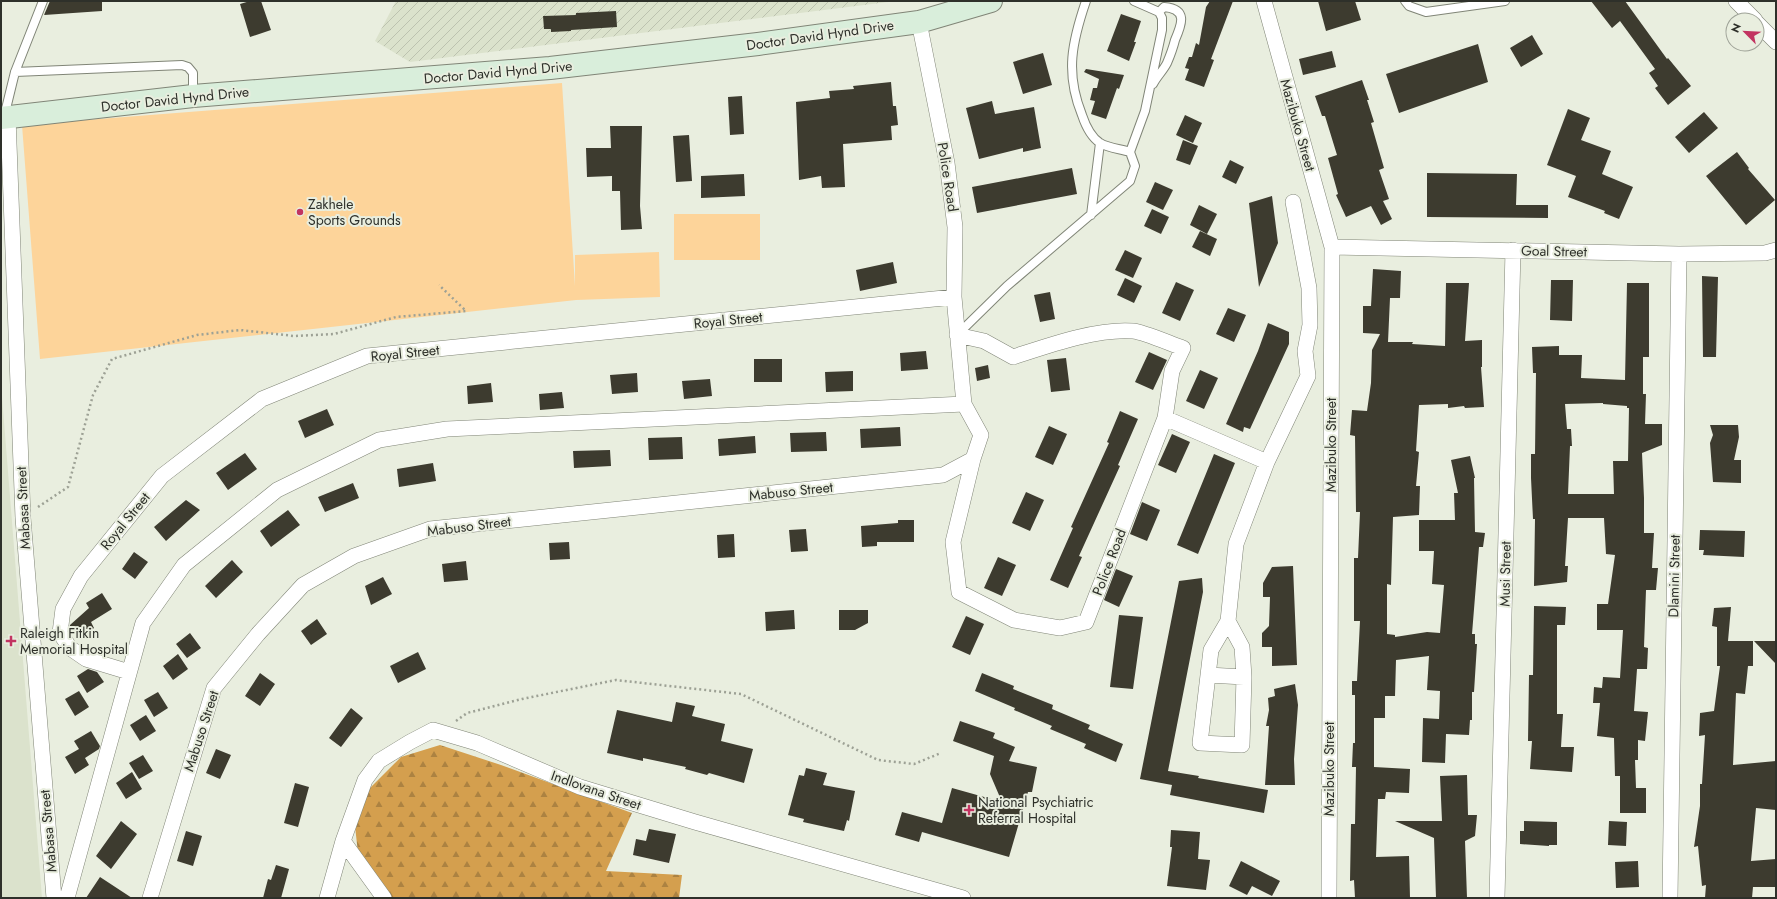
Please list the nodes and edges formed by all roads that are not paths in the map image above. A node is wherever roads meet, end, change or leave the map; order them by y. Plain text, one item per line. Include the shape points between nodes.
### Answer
1 (43, 1) edge
2 (991, 1) edge
3 (1086, 1) edge
4 (1134, 1) edge
5 (1264, 1) edge
6 (1405, 1) edge
7 (1505, 1) edge
8 (1736, 1) edge
9 (1159, 12) junction
10 (1746, 12) edge
11 (918, 22) junction
12 (1765, 30) edge
13 (1776, 42) edge
14 (15, 72) junction
15 (193, 96) junction
16 (1147, 98) junction
17 (4, 118) edge
18 (1100, 143) junction
19 (1130, 152) junction
20 (1293, 202) dead end
21 (1091, 215) junction
22 (1332, 246) junction
23 (1513, 250) junction
24 (1776, 250) edge
25 (1679, 254) junction
26 (954, 297) junction
27 (957, 335) junction
28 (964, 404) junction
29 (1165, 418) junction
30 (973, 459) junction
31 (1266, 462) junction
32 (1228, 621) junction
33 (130, 672) junction
34 (1208, 675) junction
35 (1244, 677) junction
36 (343, 841) junction
37 (54, 898) edge
38 (67, 898) edge
39 (150, 898) edge
40 (327, 898) edge
41 (384, 898) edge
42 (963, 898) edge
43 (1329, 898) edge
44 (1497, 898) edge
45 (1670, 898) edge

1 - 14 lane
2 - 11 main road, Doctor David Hynd Drive
3 - 18 lane via 1076,31 1071,68 1076,101 1085,125
4 - 9 lane
5 - 22 street, Mazibuko Street
6 - 7 lane via 1409,6 1426,12
8 - 10 street
9 - 16 lane via 1162,30
9 - 16 lane via 1164,7 1174,7 1180,13 1182,22 1166,65 1157,76
11 - 15 main road, Doctor David Hynd Drive via 550,68
11 - 26 street, Police Road via 947,163 955,226
12 - 13 street
14 - 15 lane via 182,65 193,73
14 - 17 lane
15 - 17 main road, Doctor David Hynd Drive
16 - 19 lane
17 - 37 street, Mabasa Street via 23,518
18 - 19 lane
18 - 21 lane
19 - 21 lane via 1135,166 1130,181
20 - 31 street via 1308,288 1310,325 1305,351 1308,376
21 - 27 lane via 1007,286
22 - 23 street, Goal Street
22 - 43 street, Mazibuko Street
23 - 25 street, Goal Street
23 - 44 street, Musi Street
24 - 25 street, Goal Street via 1765,253
25 - 45 street, Dlamini Street
26 - 27 street, Police Road
26 - 33 street, Royal Street via 367,356 262,399 162,476 81,576 63,609 60,633 70,648 86,658
27 - 28 street, Police Road
27 - 29 street, Police Road via 984,341 1013,357 1078,338 1134,331 1183,348 1172,371
28 - 30 street, Police Road via 981,435
28 - 33 street via 447,429 379,440 277,490 184,565 143,623
29 - 30 street, Police Road via 1086,622 1060,628 1014,620 959,592 953,542
29 - 31 street
30 - 39 street, Mabuso Street via 943,475 430,529 354,556 303,585 258,634 214,688
31 - 32 street via 1236,544
32 - 34 street via 1210,650
32 - 35 street via 1242,646
33 - 38 street
34 - 35 street
34 - 35 street via 1200,743 1242,745
36 - 40 street, Indlovana Street
36 - 41 street
36 - 42 street, Indlovana Street via 365,780 379,761 432,730 477,743 580,787

